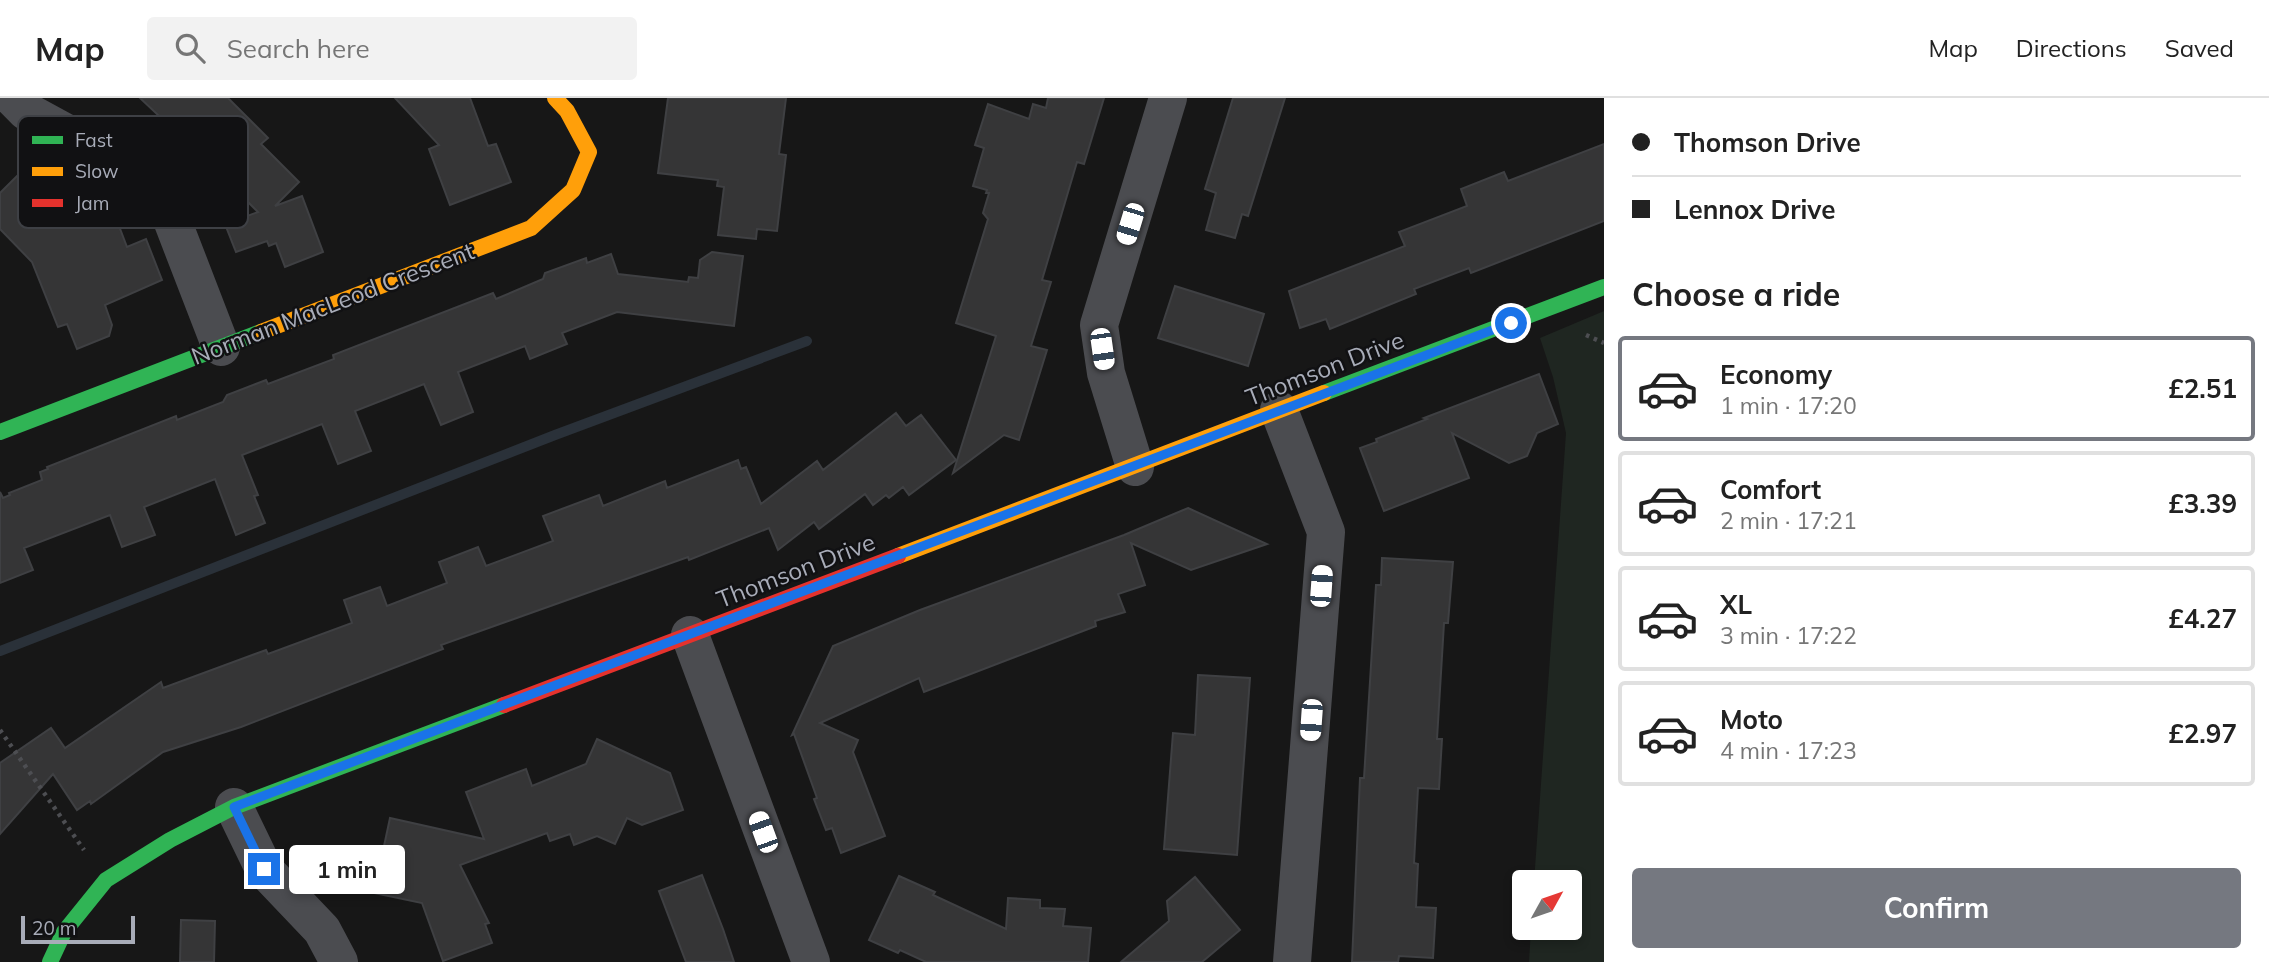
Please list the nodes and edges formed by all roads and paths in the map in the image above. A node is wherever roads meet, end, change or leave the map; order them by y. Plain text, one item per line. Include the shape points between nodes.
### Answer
1 (13, 98) edge
2 (1168, 98) edge
3 (567, 102) edge
4 (35, 116) edge
5 (175, 228) edge
6 (1604, 287) edge
7 (220, 347) junction
8 (1279, 410) junction
9 (0, 432) edge
10 (1135, 467) junction
11 (690, 635) junction
12 (0, 730) edge
13 (234, 807) junction
14 (106, 880) junction
15 (50, 962) edge
16 (339, 962) edge
17 (811, 962) edge
18 (1292, 962) edge

1 - 4 street
2 - 10 street via 1099,325 1106,373
3 - 7 street, Norman MacLeod Crescent via 589,152 573,190 531,228
5 - 7 street
6 - 8 street, Thomson Drive
7 - 9 street, Norman MacLeod Crescent
8 - 10 street, Thomson Drive
8 - 18 street via 1325,532
10 - 11 street, Thomson Drive
11 - 13 street, Thomson Drive
11 - 17 street
12 - 14 path
13 - 14 street, Thomson Drive
13 - 16 street via 264,869 322,930
14 - 15 street, Thomson Drive via 64,933

